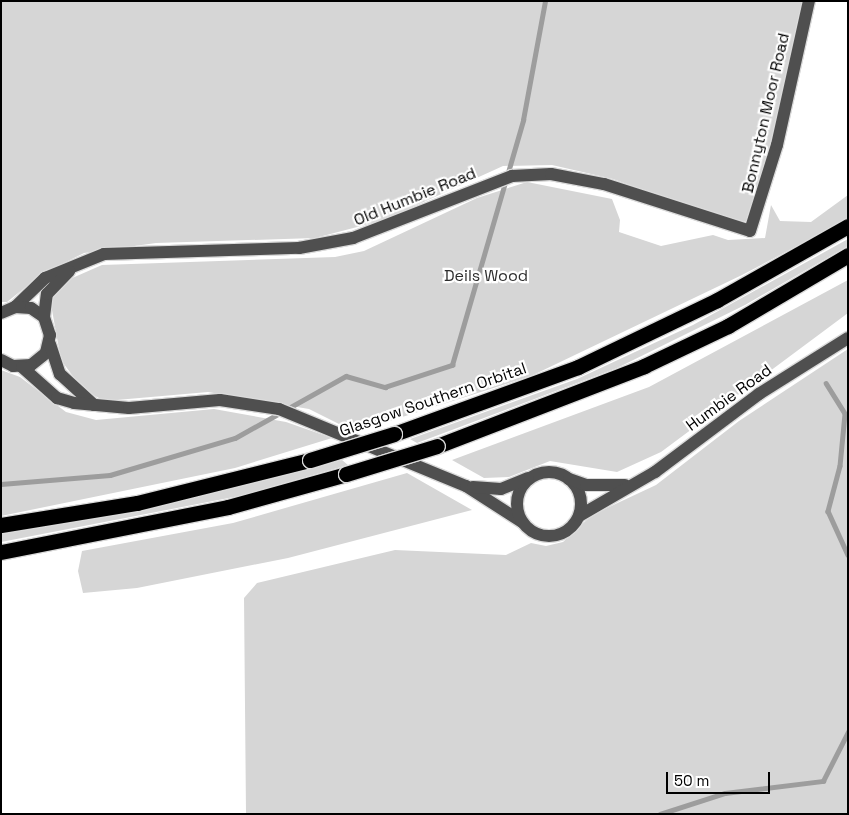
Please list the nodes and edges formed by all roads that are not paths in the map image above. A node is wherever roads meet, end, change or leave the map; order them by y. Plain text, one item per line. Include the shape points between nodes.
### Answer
1 (809, 1) edge
2 (848, 226) edge
3 (750, 231) joint
4 (848, 256) edge
5 (83, 260) junction
6 (6, 310) edge
7 (44, 317) junction
8 (848, 338) edge
9 (50, 344) junction
10 (1, 360) edge
11 (22, 367) junction
12 (96, 406) junction
13 (533, 476) junction
14 (569, 479) junction
15 (630, 484) junction
16 (466, 486) junction
17 (579, 516) junction
18 (522, 522) junction
19 (1, 525) edge
20 (1, 552) edge

1 - 3 street, Bonnyton Moor Road via 777,145
2 - 19 highway, Glasgow Southern Orbital, bridge via 717,300 578,367 394,434 310,460 137,503
3 - 5 street, Old Humbie Road via 604,184 551,174 512,176 353,238 299,248 140,252
4 - 20 highway, bridge via 728,326 644,366 437,446 228,507
5 - 6 street via 44,278
5 - 7 street via 47,294
6 - 7 street via 31,308
7 - 9 street
8 - 15 street, Humbie Road
9 - 11 street via 39,360
9 - 12 street via 69,386
10 - 11 street
11 - 12 street via 57,398
12 - 16 street via 129,408 220,400 279,409
13 - 14 street via 551,472
13 - 16 street via 501,489
13 - 18 street via 517,498
14 - 15 street, Humbie Road via 604,487
14 - 17 street via 580,495
15 - 17 street, Humbie Road
16 - 18 street
17 - 18 street via 573,526 552,536 539,535

